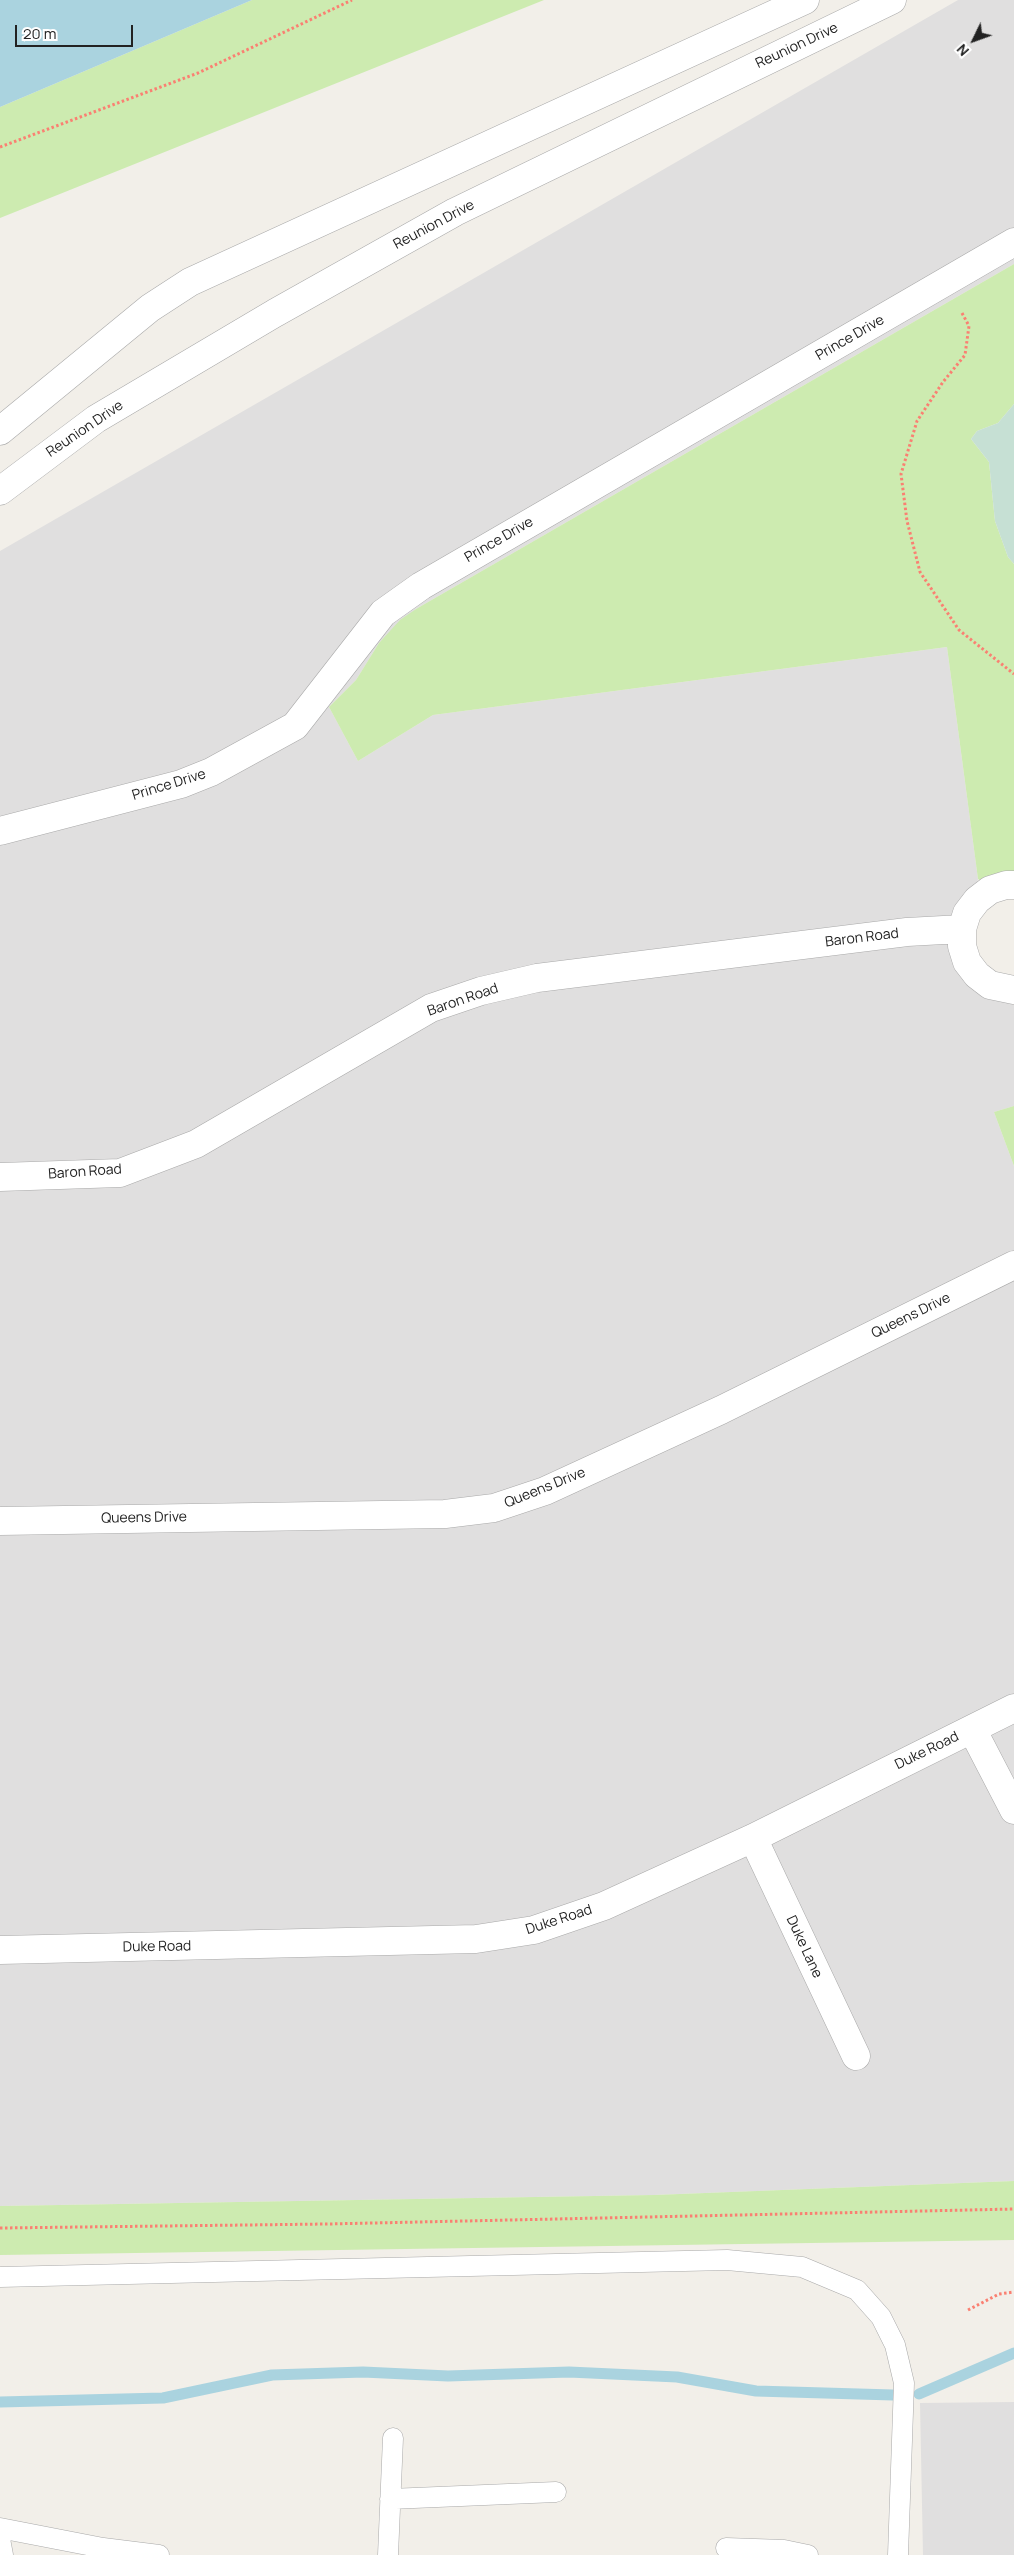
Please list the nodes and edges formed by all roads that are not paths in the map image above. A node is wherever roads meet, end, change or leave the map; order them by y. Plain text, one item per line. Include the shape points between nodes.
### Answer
1 (805, 0) edge
2 (892, 0) edge
3 (1014, 242) edge
4 (0, 431) edge
5 (0, 491) edge
6 (0, 831) edge
7 (1014, 885) edge
8 (962, 929) junction
9 (1014, 990) edge
10 (0, 1177) edge
11 (1014, 1265) edge
12 (0, 1521) edge
13 (1014, 1708) edge
14 (972, 1729) junction
15 (1014, 1810) edge
16 (753, 1838) junction
17 (0, 1950) edge
18 (856, 2056) dead end
19 (0, 2277) edge
20 (393, 2438) dead end
21 (556, 2492) dead end
22 (390, 2499) junction
23 (0, 2528) edge
24 (0, 2539) edge
25 (726, 2548) dead end
26 (3, 2555) edge
27 (158, 2555) edge
28 (388, 2555) edge
29 (808, 2555) edge
30 (898, 2555) edge

1 - 4 street via 190,282 150,308
2 - 5 street, Reunion Drive via 455,212 96,419
3 - 6 street, Prince Drive via 421,586 383,613 295,726 211,772 181,784
7 - 8 street via 990,890 977,900 967,913
8 - 9 street via 962,946 967,962 977,975 990,985
8 - 10 street, Baron Road via 897,933 546,977 480,991 431,1008 188,1147 120,1173
11 - 12 street, Queens Drive via 722,1410 546,1491 494,1508 445,1514
13 - 14 street, Duke Road
14 - 15 street
14 - 16 street, Duke Road
16 - 17 street, Duke Road via 604,1906 534,1930 476,1939
16 - 18 street, Duke Lane
19 - 30 lane via 727,2260 802,2266 857,2290 881,2317 895,2345 904,2383
20 - 22 lane
21 - 22 lane
22 - 28 lane
23 - 27 lane
24 - 26 lane
25 - 29 lane via 784,2550

